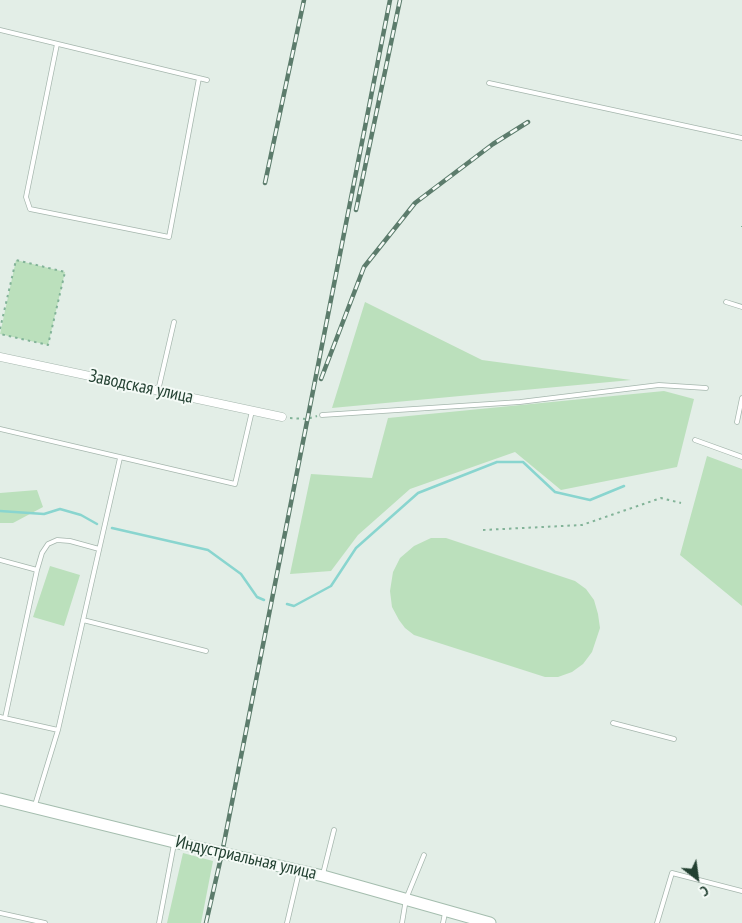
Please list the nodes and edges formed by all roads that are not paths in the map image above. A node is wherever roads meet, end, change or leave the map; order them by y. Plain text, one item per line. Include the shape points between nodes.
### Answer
1 (0, 30) edge
2 (58, 44) junction
3 (199, 78) junction
4 (207, 80) dead end
5 (489, 83) dead end
6 (742, 138) edge
7 (726, 302) dead end
8 (742, 307) edge
9 (174, 322) dead end
10 (0, 357) edge
11 (706, 388) dead end
12 (158, 391) junction
13 (742, 398) edge
14 (252, 411) junction
15 (322, 415) road end
16 (282, 417) road end
17 (737, 422) dead end
18 (0, 429) edge
19 (695, 440) dead end
20 (742, 457) edge
21 (120, 458) junction
22 (99, 549) junction
23 (0, 560) edge
24 (37, 570) junction
25 (83, 620) junction
26 (206, 651) dead end
27 (3, 718) edge
28 (613, 723) dead end
29 (58, 730) junction
30 (674, 739) dead end
31 (0, 798) edge
32 (35, 807) junction
33 (334, 830) dead end
34 (174, 842) junction
35 (424, 855) dead end
36 (299, 870) junction
37 (323, 876) junction
38 (742, 891) edge
39 (406, 899) junction
40 (445, 911) junction
41 (0, 913) edge
42 (477, 921) edge
43 (45, 923) edge
44 (159, 923) edge
45 (287, 923) edge
46 (402, 923) edge
47 (443, 923) edge
48 (490, 923) edge
49 (657, 923) edge

1 - 2 lane
2 - 3 lane
2 - 3 lane via 26,197 30,208 169,237
3 - 4 lane
5 - 6 lane
7 - 8 lane
9 - 12 lane
10 - 12 street, Заводская улица
11 - 15 lane via 659,385 520,402
12 - 14 street, Заводская улица
13 - 17 lane
14 - 16 street, Заводская улица
14 - 21 lane via 235,484
18 - 21 lane
19 - 20 lane
21 - 22 lane
22 - 24 lane via 57,540 48,544
22 - 25 lane
23 - 24 lane
24 - 27 lane
25 - 26 lane
25 - 29 lane
27 - 29 lane
28 - 30 lane
29 - 32 lane
31 - 32 main road, Индустриальная улица
32 - 34 main road, Индустриальная улица
33 - 37 lane
34 - 36 main road, Индустриальная улица
34 - 44 lane
35 - 39 lane
36 - 37 main road, Индустриальная улица
36 - 45 lane
37 - 39 main road, Индустриальная улица
38 - 49 lane via 672,873
39 - 40 main road, Индустриальная улица
39 - 46 lane
40 - 42 main road, Индустриальная улица
40 - 47 lane
41 - 43 lane
42 - 48 main road, Индустриальная улица

